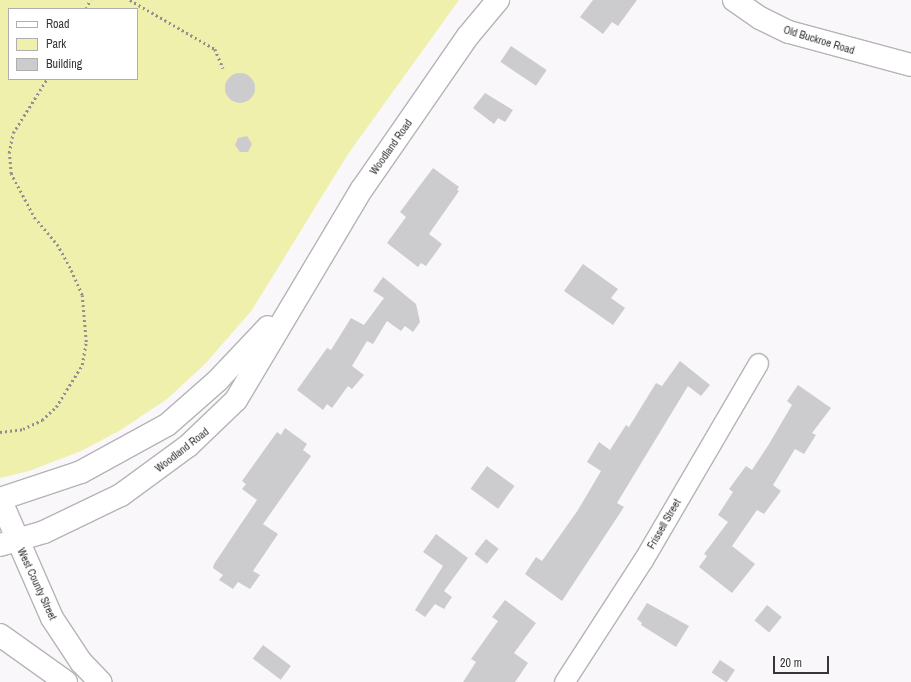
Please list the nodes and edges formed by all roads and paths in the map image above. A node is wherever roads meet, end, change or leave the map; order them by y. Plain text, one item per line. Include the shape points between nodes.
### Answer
1 (130, 0) edge
2 (140, 0) edge
3 (498, 0) edge
4 (734, 0) edge
5 (138, 4) junction
6 (911, 65) edge
7 (223, 68) dead end
8 (45, 80) edge
9 (294, 301) junction
10 (758, 363) dead end
11 (0, 432) edge
12 (0, 499) edge
13 (9, 543) edge
14 (0, 635) edge
15 (66, 682) edge
16 (100, 682) edge
17 (564, 682) edge

1 - 5 path
2 - 5 path
3 - 9 main road, Woodland Road via 468,36 362,189
4 - 6 main road, Old Buckroe Road via 760,18 789,32
5 - 7 path via 215,49
8 - 11 path via 13,133 9,153 11,174 35,219 58,246 70,268 82,295 86,342 82,365 56,407 42,420 23,429
9 - 12 main road, Woodland Road via 217,381 167,424 81,472
9 - 13 main road, Woodland Road via 236,400 211,426 121,495 44,532
10 - 17 street, Frissell Street via 643,560
12 - 13 main road, West County Street
13 - 16 main road, West County Street via 58,630 81,662
14 - 15 main road

